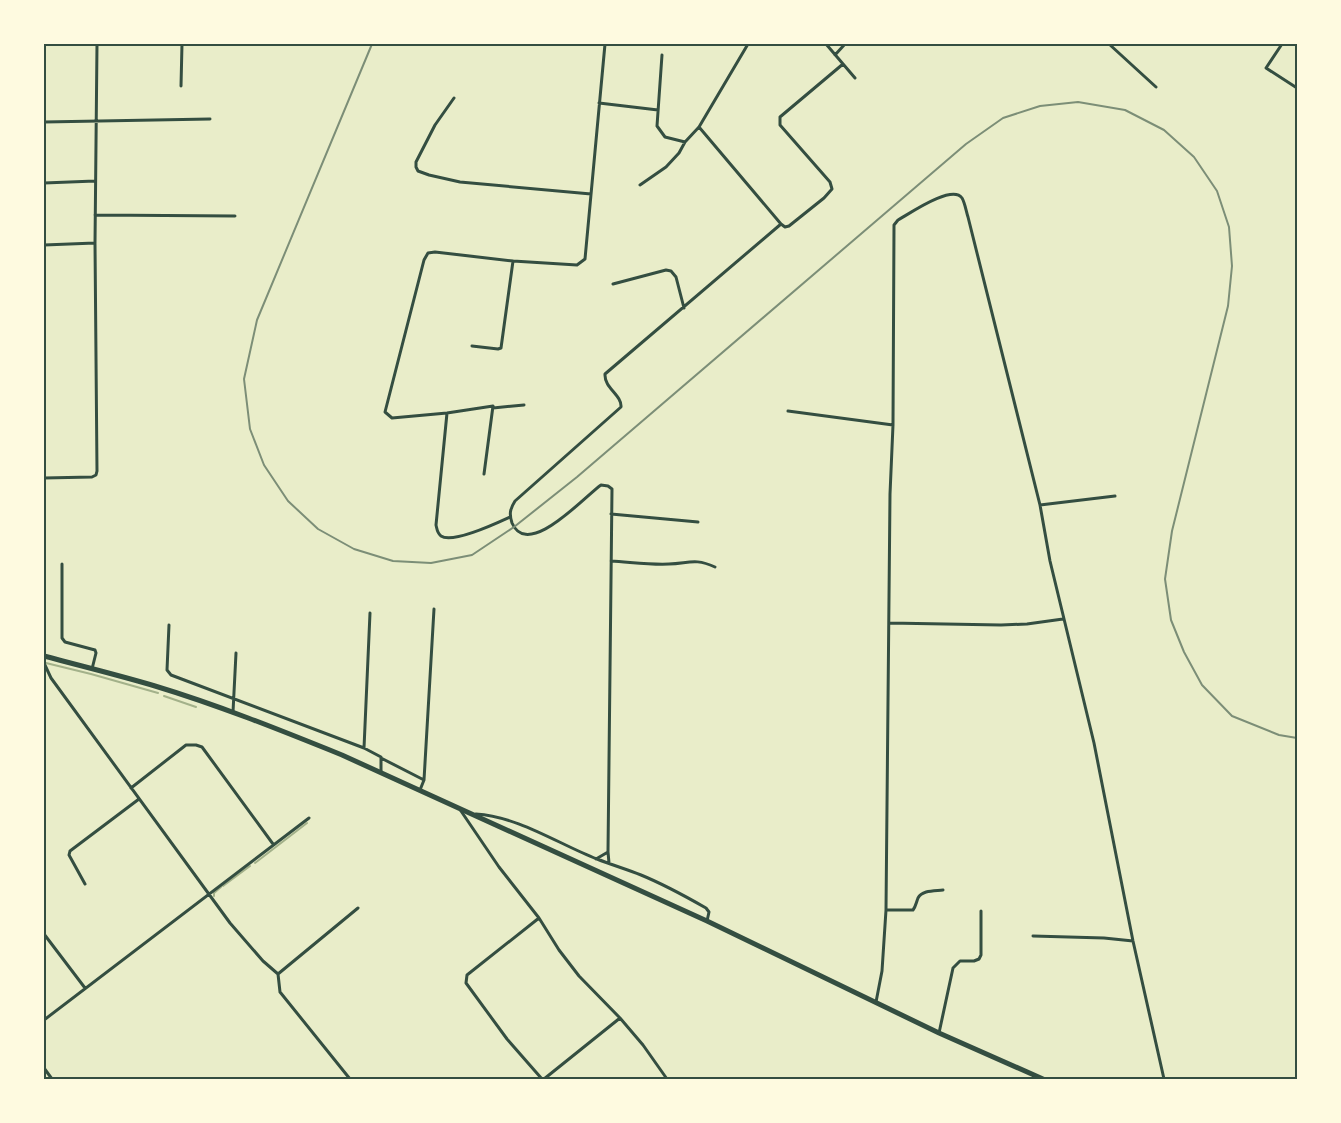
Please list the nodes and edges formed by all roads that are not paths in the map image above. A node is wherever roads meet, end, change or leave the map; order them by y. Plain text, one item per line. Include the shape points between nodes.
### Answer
1 (97, 44) edge
2 (182, 44) edge
3 (605, 44) edge
4 (748, 44) edge
5 (826, 44) edge
6 (845, 44) edge
7 (1109, 44) edge
8 (1282, 44) edge
9 (662, 55) dead end
10 (835, 55) junction
11 (843, 64) junction
12 (855, 78) dead end
13 (181, 86) dead end
14 (1156, 87) dead end
15 (1297, 88) edge
16 (454, 98) dead end
17 (599, 103) junction
18 (658, 110) junction
19 (210, 120) dead end
20 (96, 121) junction
21 (44, 122) edge
22 (699, 127) junction
23 (686, 142) junction
24 (95, 181) junction
25 (44, 184) edge
26 (640, 185) dead end
27 (591, 194) junction
28 (95, 214) junction
29 (234, 216) dead end
30 (781, 224) junction
31 (95, 243) junction
32 (44, 245) edge
33 (513, 261) junction
34 (612, 284) dead end
35 (684, 308) junction
36 (472, 346) dead end
37 (524, 405) dead end
38 (493, 408) junction
39 (788, 411) dead end
40 (447, 413) junction
41 (893, 425) junction
42 (484, 474) dead end
43 (44, 478) edge
44 (1115, 496) dead end
45 (1040, 505) junction
46 (611, 514) junction
47 (510, 517) junction
48 (698, 522) dead end
49 (611, 561) junction
50 (62, 564) dead end
51 (715, 567) dead end
52 (434, 609) dead end
53 (370, 613) dead end
54 (1063, 619) junction
55 (889, 623) junction
56 (169, 625) dead end
57 (236, 653) dead end
58 (44, 659) edge
59 (92, 669) junction
60 (235, 698) junction
61 (233, 712) junction
62 (364, 748) junction
63 (381, 757) junction
64 (381, 772) junction
65 (424, 780) junction
66 (131, 788) junction
67 (420, 790) junction
68 (139, 799) junction
69 (460, 809) junction
70 (470, 814) junction
71 (309, 818) dead end
72 (274, 844) junction
73 (608, 852) junction
74 (596, 859) junction
75 (609, 863) junction
76 (85, 884) dead end
77 (943, 890) dead end
78 (209, 894) junction
79 (358, 908) dead end
80 (886, 910) junction
81 (981, 911) dead end
82 (539, 918) junction
83 (707, 921) junction
84 (44, 934) edge
85 (1033, 936) dead end
86 (1133, 941) junction
87 (278, 974) junction
88 (85, 988) junction
89 (876, 1002) junction
90 (620, 1018) junction
91 (44, 1020) edge
92 (939, 1033) junction
93 (44, 1068) edge
94 (52, 1079) edge
95 (350, 1079) edge
96 (543, 1079) edge
97 (667, 1079) edge
98 (1043, 1079) edge
99 (1164, 1079) edge

1 - 20 street
2 - 13 street
3 - 17 street
4 - 22 street
5 - 10 street
6 - 10 street
7 - 14 street
8 - 15 street via 1266,68
9 - 18 street
10 - 11 street
11 - 12 street
11 - 30 street via 780,117 780,125 830,182 832,189 790,226
16 - 27 street via 435,125 416,162 418,171 460,182
17 - 18 street
17 - 27 street
18 - 23 street via 660,132 665,137
19 - 20 street
20 - 21 street
20 - 24 street
22 - 23 street
22 - 30 street
23 - 26 street via 666,168
24 - 25 street
24 - 28 street
27 - 33 street via 586,259 582,263
28 - 29 street
28 - 31 street
30 - 35 street
31 - 32 street
31 - 43 street via 97,471 92,477
33 - 36 street via 500,348
33 - 40 street via 435,252 426,256 385,412 392,418
34 - 35 street via 672,271
35 - 47 street via 605,374 605,381 621,402 621,407 515,501
37 - 38 street
38 - 40 street
38 - 42 street
39 - 41 street
40 - 47 street via 436,525 439,534 459,537
41 - 45 street via 894,225 938,197 957,194 962,198 968,217
41 - 55 street
44 - 45 street
45 - 54 street
46 - 47 street via 612,489 601,485 550,528 534,535 517,530
46 - 48 street
46 - 49 street
49 - 51 street via 670,564 699,561
49 - 73 street
50 - 59 street via 62,638 65,642 95,650
52 - 65 street
53 - 62 street
54 - 55 street via 1001,625
54 - 86 street via 1097,754
55 - 80 street
56 - 60 street via 168,673
57 - 60 street
58 - 59 main road
58 - 66 street via 51,678
59 - 61 main road
60 - 61 street
60 - 62 street
61 - 64 main road
62 - 63 street
63 - 64 street
63 - 65 street
64 - 67 main road
65 - 67 street
66 - 68 street
66 - 72 street via 186,745 202,747
67 - 69 main road
68 - 76 street via 70,851 69,855
68 - 78 street
69 - 70 main road
69 - 82 street
70 - 74 street via 505,819
70 - 83 main road
71 - 72 street
72 - 78 street
73 - 74 street
73 - 75 street
74 - 75 street
75 - 83 street via 643,876 706,908
77 - 80 street via 922,893 913,910
78 - 87 street via 230,923
78 - 88 street
79 - 87 street
80 - 89 street via 882,971
81 - 92 street via 981,955 974,961 960,961 953,968
82 - 90 street via 579,976
82 - 96 street via 467,975 466,983 507,1039
83 - 89 main road
84 - 88 street
85 - 86 street
86 - 99 street
87 - 95 street via 280,992
88 - 91 street
89 - 92 main road
90 - 96 street
90 - 97 street
92 - 98 main road
93 - 94 street

